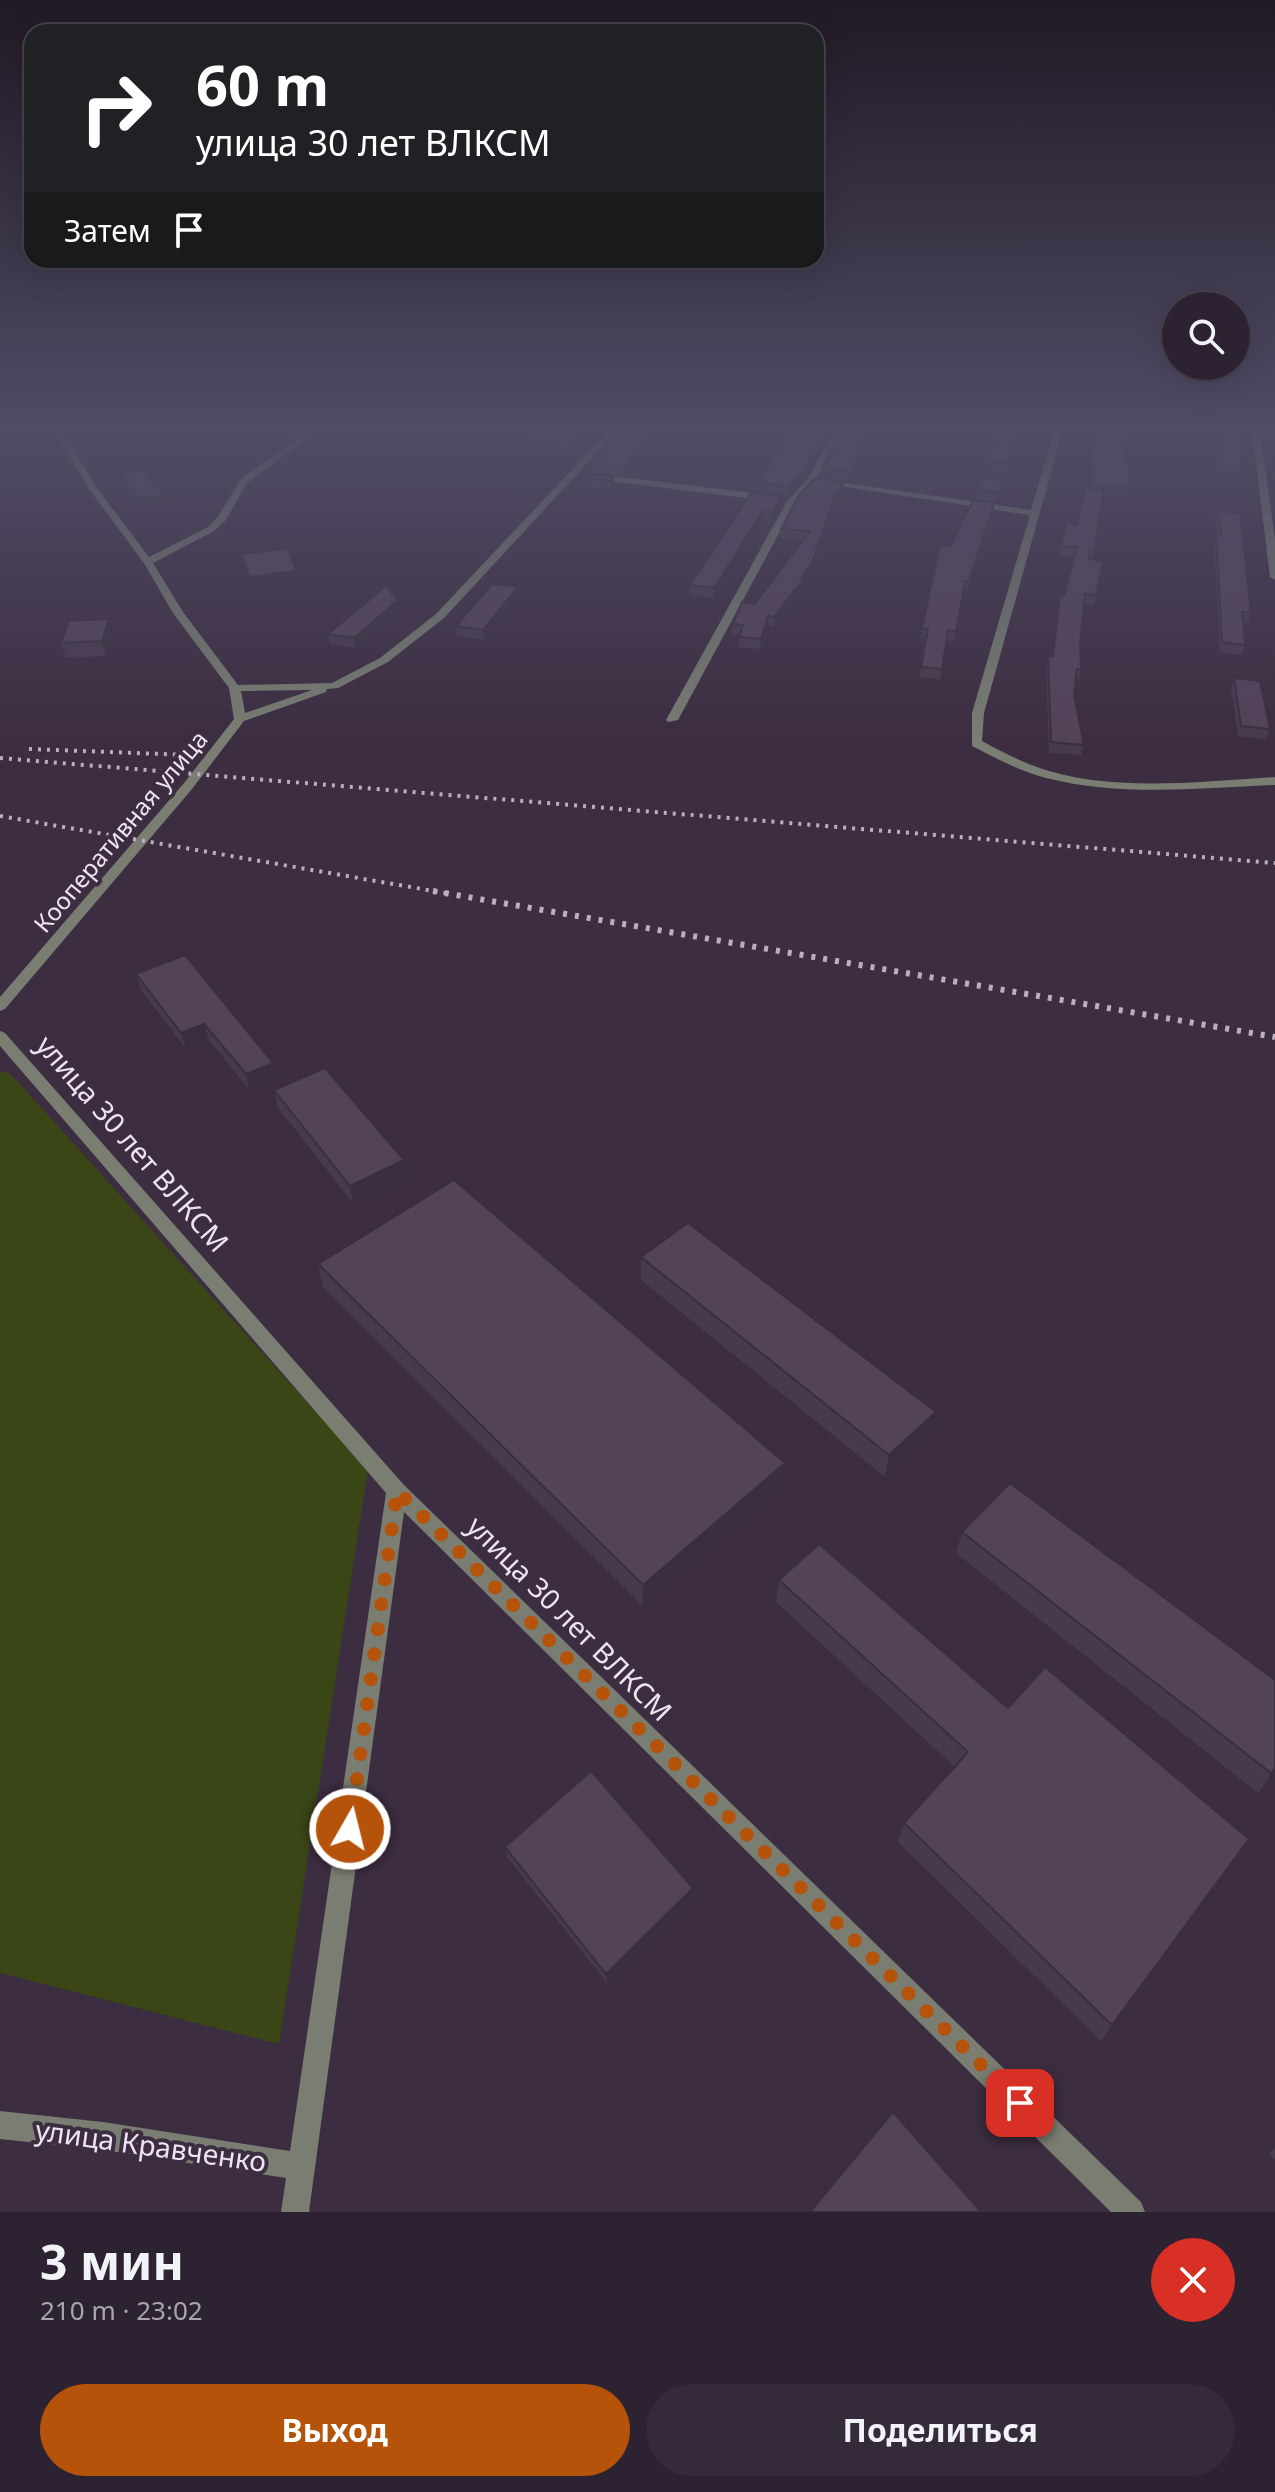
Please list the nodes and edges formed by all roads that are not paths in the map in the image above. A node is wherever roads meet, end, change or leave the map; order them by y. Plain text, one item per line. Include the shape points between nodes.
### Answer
1 (126, 532) edge
2 (205, 532) edge
3 (520, 532) edge
4 (775, 532) edge
5 (1030, 532) edge
6 (1269, 532) edge
7 (148, 562) junction
8 (1275, 577) edge
9 (334, 686) junction
10 (235, 688) junction
11 (240, 719) junction
12 (672, 720) dead end
13 (1275, 781) edge
14 (0, 1006) edge
15 (0, 1036) edge
16 (397, 1491) junction
17 (0, 2125) edge
18 (303, 2167) junction
19 (295, 2212) edge
20 (1131, 2212) edge

1 - 7 street
2 - 7 street
3 - 9 street via 440,616 384,660
4 - 12 street
5 - 13 street via 978,713 976,743 1057,779 1115,787
6 - 8 street
7 - 10 street via 178,613
9 - 10 street
9 - 11 street
10 - 11 street
11 - 14 street, Кооперативная улица
15 - 16 street, улица 30 лет ВЛКСМ
16 - 18 street
16 - 20 street, улица 30 лет ВЛКСМ
17 - 18 street, улица Кравченко
18 - 19 street

